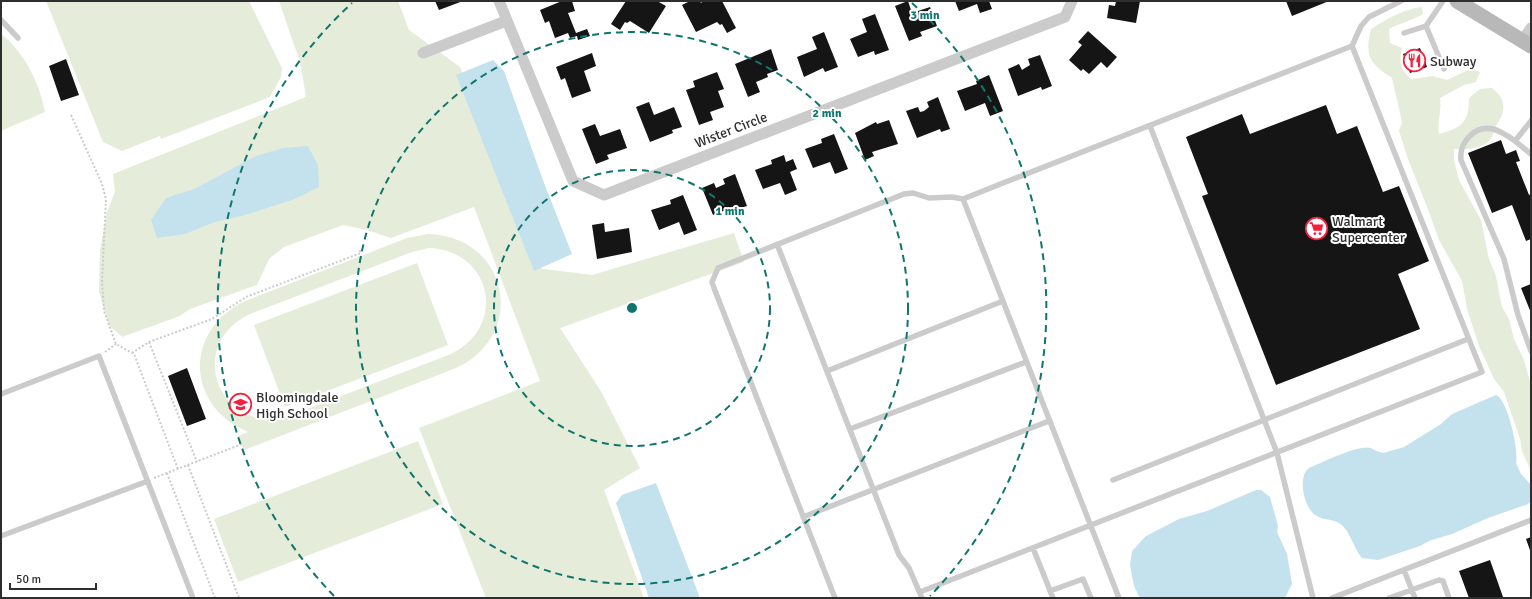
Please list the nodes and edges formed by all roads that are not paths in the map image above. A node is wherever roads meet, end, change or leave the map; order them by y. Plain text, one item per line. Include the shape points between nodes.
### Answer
1 (498, 1) edge
2 (1072, 1) edge
3 (1401, 1) edge
4 (1443, 1) edge
5 (1457, 1) edge
6 (1, 20) edge
7 (506, 21) junction
8 (1426, 26) junction
9 (1531, 28) edge
10 (1404, 33) dead end
11 (18, 38) dead end
12 (1527, 44) edge
13 (1352, 46) junction
14 (423, 53) dead end
15 (1444, 69) dead end
16 (1531, 121) edge
17 (1150, 126) junction
18 (1515, 141) junction
19 (1531, 154) edge
20 (963, 199) junction
21 (777, 244) junction
22 (1003, 301) junction
23 (1468, 339) junction
24 (1531, 351) edge
25 (1026, 362) junction
26 (828, 371) junction
27 (1, 394) edge
28 (1049, 421) junction
29 (1266, 421) junction
30 (850, 429) junction
31 (1277, 452) junction
32 (1114, 480) dead end
33 (148, 481) junction
34 (874, 489) junction
35 (803, 517) junction
36 (1531, 520) edge
37 (1091, 525) junction
38 (1, 536) edge
39 (1033, 548) junction
40 (1404, 570) junction
41 (1412, 590) junction
42 (1050, 591) junction
43 (921, 595) edge
44 (193, 598) edge
45 (835, 598) edge
46 (1053, 598) edge
47 (1091, 598) edge
48 (1119, 598) edge
49 (1313, 598) edge
50 (1332, 598) edge
51 (1389, 598) edge
52 (1415, 598) edge
53 (1449, 598) edge

1 - 7 street, Wister Circle
2 - 7 street, Wister Circle via 1065,17 604,195 573,181
3 - 13 lane via 1369,17 1361,26
4 - 8 lane
5 - 12 main road
6 - 11 lane
7 - 14 street
8 - 10 lane
8 - 15 lane
9 - 12 street
13 - 17 lane
13 - 23 lane
16 - 18 lane
17 - 20 lane
17 - 29 lane
18 - 19 lane
18 - 24 lane via 1491,128 1480,130 1463,142 1460,156 1504,259
20 - 21 lane via 904,194
20 - 22 lane
21 - 26 lane
21 - 35 lane via 718,268 712,282
22 - 25 lane
22 - 26 lane
23 - 29 lane
23 - 31 lane via 1482,372
25 - 28 lane
25 - 30 lane
26 - 30 lane
27 - 33 lane via 99,356
28 - 34 lane
28 - 37 lane
29 - 31 lane
29 - 32 lane
30 - 34 lane
31 - 37 lane
31 - 49 lane
33 - 38 lane
33 - 44 lane
34 - 35 lane
34 - 43 lane via 899,555 909,568
35 - 45 lane
36 - 40 lane
37 - 39 lane
37 - 48 lane
39 - 42 lane
39 - 43 lane
40 - 41 lane
40 - 50 lane
41 - 51 lane
41 - 52 lane
41 - 53 lane via 1439,580 1443,581
42 - 46 lane
42 - 47 lane via 1083,579

